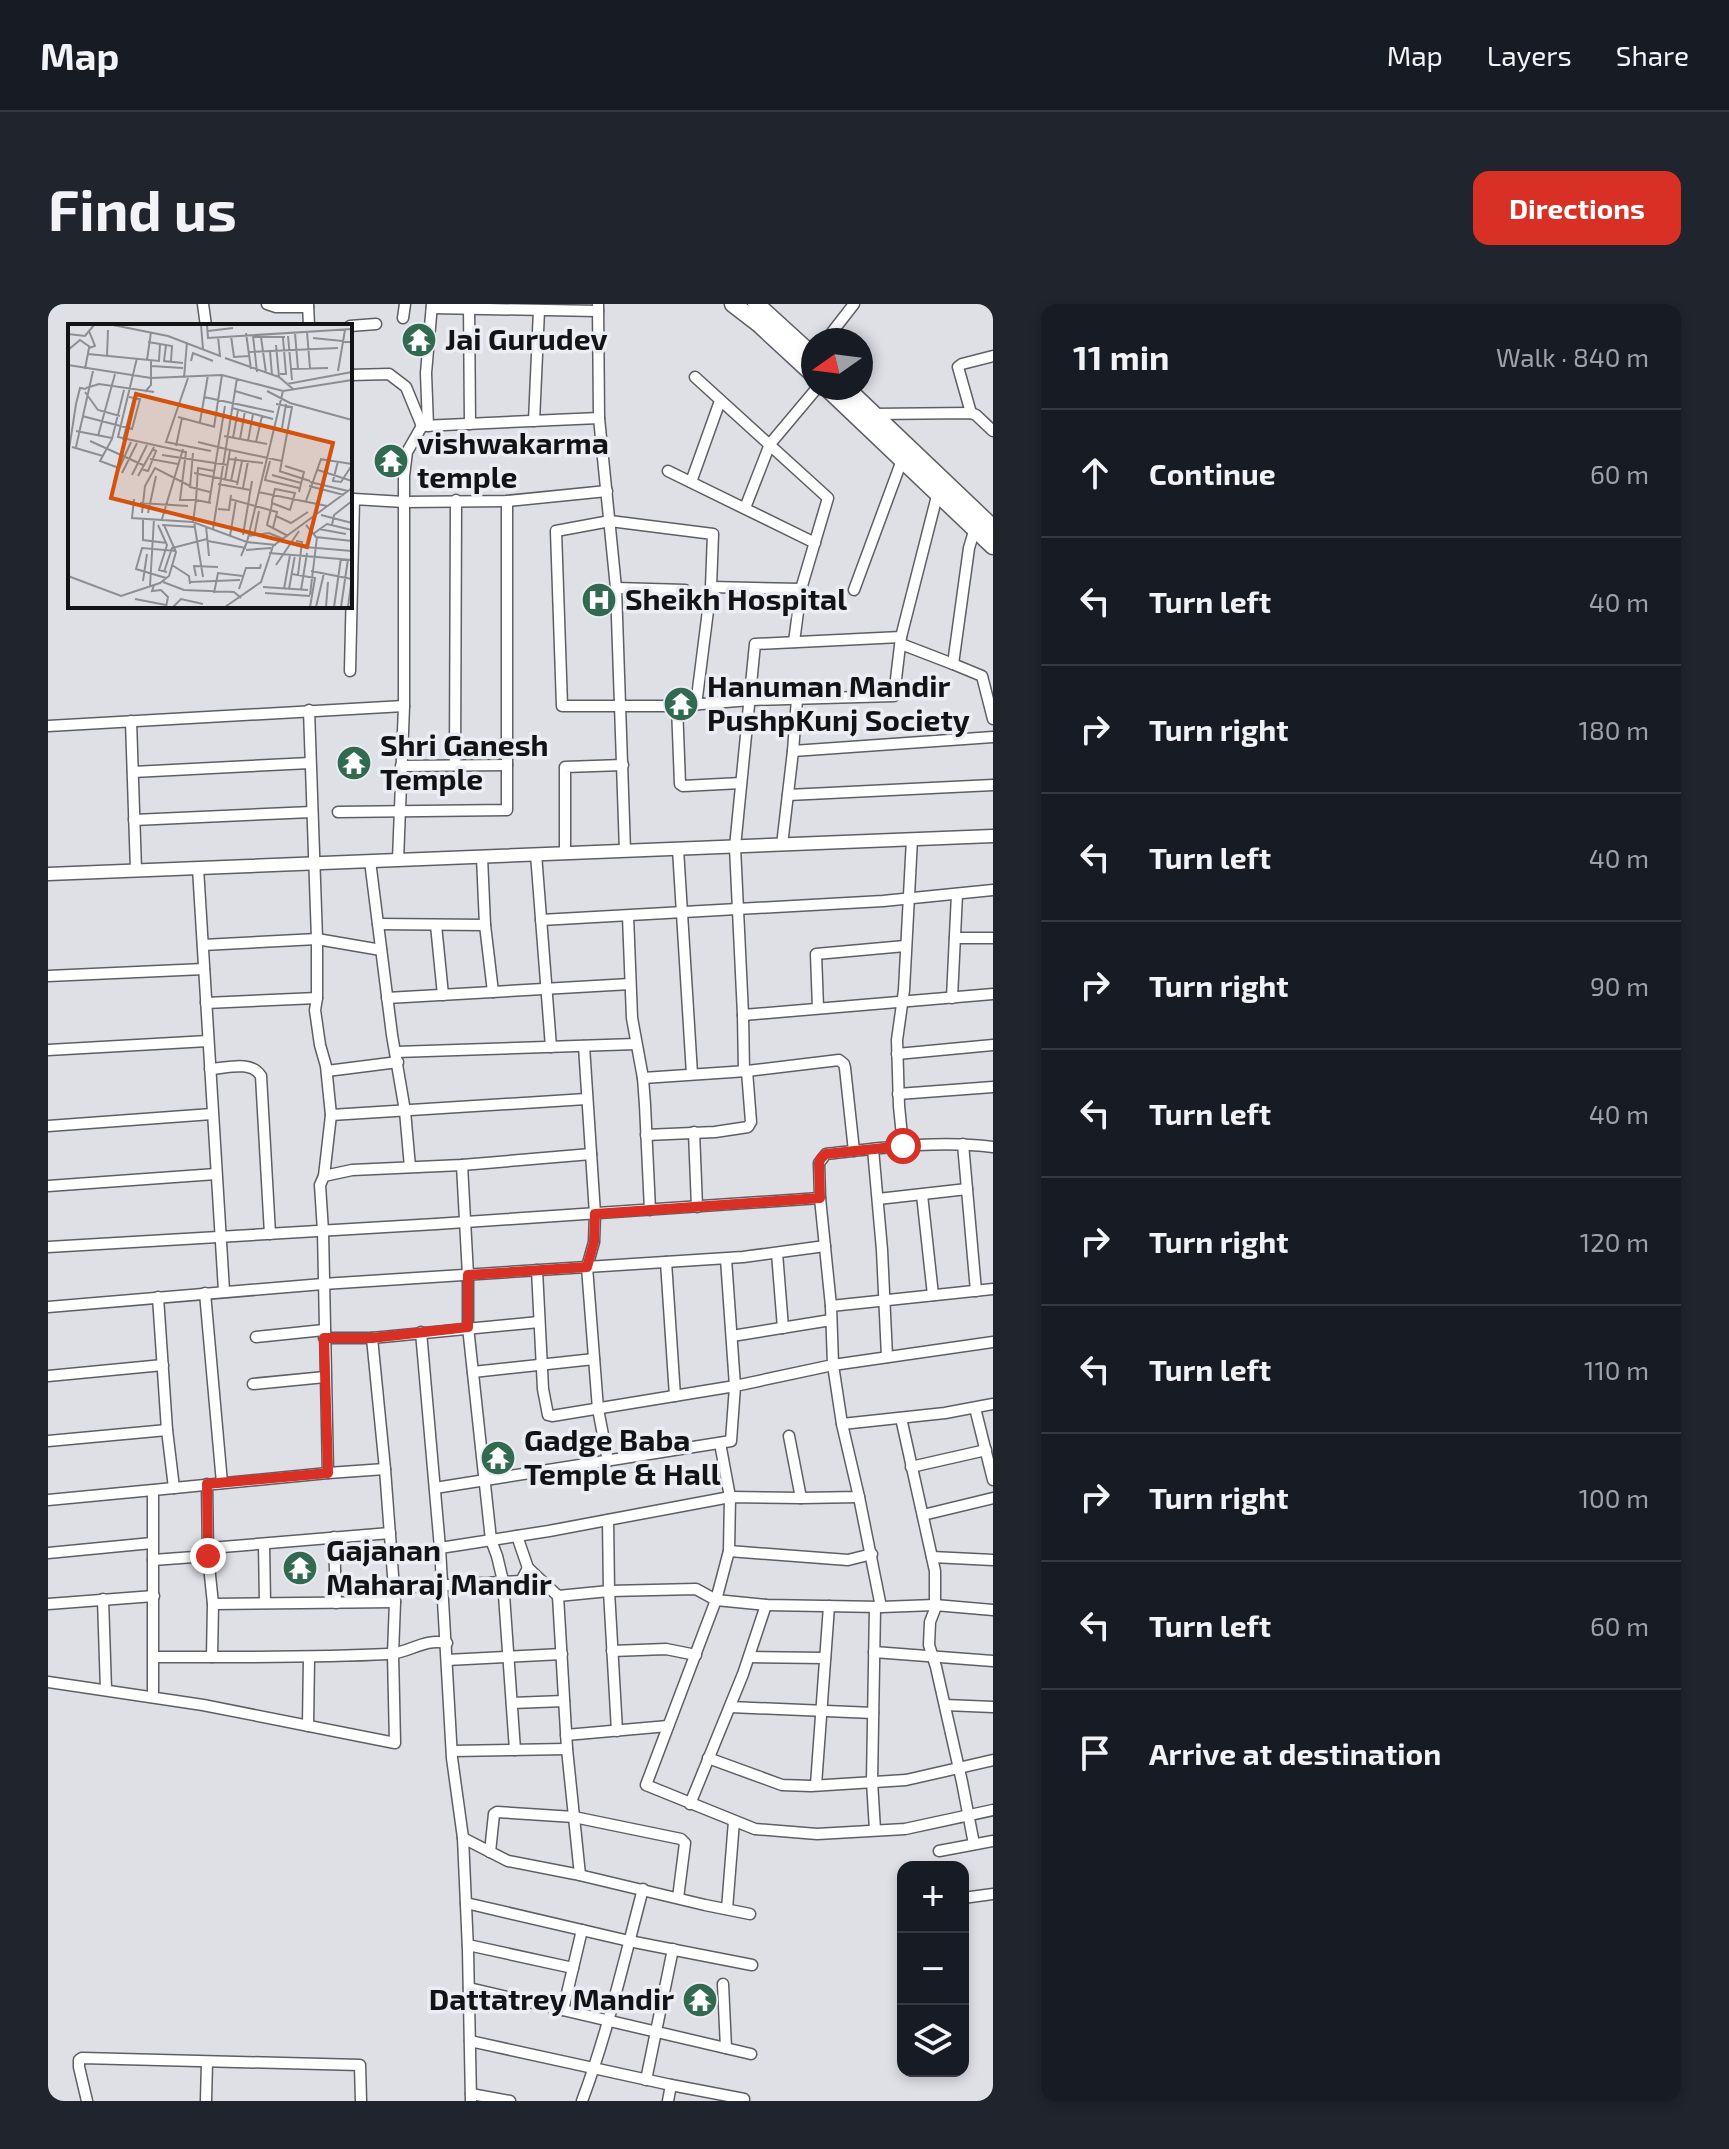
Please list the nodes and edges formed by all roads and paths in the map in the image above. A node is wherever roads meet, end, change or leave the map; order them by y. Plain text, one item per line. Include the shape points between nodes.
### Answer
1 (203, 304) edge
2 (267, 304) edge
3 (405, 304) edge
4 (733, 304) edge
5 (756, 304) edge
6 (854, 304) edge
7 (308, 306) edge
8 (432, 306) edge
9 (469, 306) edge
10 (515, 307) edge
11 (570, 307) edge
12 (542, 308) edge
13 (598, 308) edge
14 (403, 318) dead end
15 (206, 324) edge
16 (376, 324) dead end
17 (352, 326) edge
18 (835, 328) edge
19 (801, 352) edge
20 (801, 356) edge
21 (993, 356) edge
22 (352, 375) edge
23 (695, 377) dead end
24 (807, 400) edge
25 (840, 400) edge
26 (858, 400) edge
27 (720, 401) junction
28 (971, 413) junction
29 (873, 414) junction
30 (599, 418) junction
31 (534, 421) junction
32 (470, 424) junction
33 (425, 426) junction
34 (993, 431) edge
35 (770, 444) junction
36 (902, 460) junction
37 (668, 471) dead end
38 (925, 472) junction
39 (691, 482) junction
40 (607, 491) junction
41 (938, 492) junction
42 (456, 500) junction
43 (507, 501) junction
44 (404, 502) junction
45 (745, 508) junction
46 (610, 521) junction
47 (975, 528) junction
48 (993, 528) edge
49 (815, 543) junction
50 (993, 546) edge
51 (352, 585) edge
52 (711, 587) junction
53 (616, 588) junction
54 (801, 589) junction
55 (685, 590) dead end
56 (854, 590) dead end
57 (351, 608) edge
58 (901, 641) junction
59 (794, 642) junction
60 (953, 664) junction
61 (350, 671) dead end
62 (982, 676) junction
63 (993, 682) edge
64 (797, 699) junction
65 (750, 700) junction
66 (696, 705) junction
67 (404, 706) junction
68 (677, 706) junction
69 (621, 707) junction
70 (309, 710) junction
71 (993, 719) edge
72 (131, 721) junction
73 (48, 726) edge
74 (993, 737) edge
75 (793, 751) junction
76 (310, 763) junction
77 (455, 765) junction
78 (507, 765) junction
79 (623, 765) junction
80 (401, 766) junction
81 (133, 772) junction
82 (741, 783) junction
83 (993, 785) edge
84 (788, 795) junction
85 (400, 811) junction
86 (312, 812) junction
87 (338, 812) dead end
88 (134, 820) junction
89 (993, 836) edge
90 (912, 839) junction
91 (782, 845) junction
92 (735, 847) junction
93 (678, 849) junction
94 (625, 851) junction
95 (565, 853) junction
96 (536, 854) junction
97 (482, 857) junction
98 (398, 860) junction
99 (370, 861) junction
100 (314, 863) junction
101 (198, 868) junction
102 (136, 870) junction
103 (48, 874) edge
104 (993, 890) edge
105 (957, 894) junction
106 (910, 898) junction
107 (738, 908) junction
108 (683, 913) junction
109 (628, 916) junction
110 (541, 920) junction
111 (378, 924) junction
112 (436, 925) junction
113 (485, 925) junction
114 (955, 938) junction
115 (993, 938) edge
116 (317, 939) junction
117 (203, 945) junction
118 (905, 946) junction
119 (381, 950) junction
120 (204, 969) junction
121 (48, 976) edge
122 (630, 984) junction
123 (547, 989) junction
124 (493, 992) junction
125 (993, 994) edge
126 (443, 995) junction
127 (317, 998) junction
128 (387, 998) junction
129 (952, 998) junction
130 (903, 1002) junction
131 (206, 1003) junction
132 (818, 1008) junction
133 (743, 1015) junction
134 (208, 1041) junction
135 (636, 1044) junction
136 (993, 1045) edge
137 (584, 1046) junction
138 (551, 1047) junction
139 (48, 1050) edge
140 (897, 1054) junction
141 (397, 1057) junction
142 (210, 1069) junction
143 (327, 1071) junction
144 (746, 1071) junction
145 (692, 1074) junction
146 (643, 1078) junction
147 (993, 1087) edge
148 (898, 1094) junction
149 (586, 1099) junction
150 (405, 1111) junction
151 (212, 1114) junction
152 (331, 1115) junction
153 (48, 1126) edge
154 (694, 1132) junction
155 (646, 1135) junction
156 (963, 1144) junction
157 (903, 1146) junction
158 (993, 1147) edge
159 (873, 1149) junction
160 (854, 1151) junction
161 (591, 1154) junction
162 (462, 1165) junction
163 (410, 1167) junction
164 (216, 1174) junction
165 (324, 1176) junction
166 (48, 1186) edge
167 (967, 1189) junction
168 (922, 1195) junction
169 (820, 1198) junction
170 (878, 1199) junction
171 (697, 1207) junction
172 (650, 1210) junction
173 (595, 1214) junction
174 (464, 1223) junction
175 (323, 1231) junction
176 (270, 1234) junction
177 (220, 1237) junction
178 (825, 1246) junction
179 (48, 1247) edge
180 (777, 1253) junction
181 (726, 1259) junction
182 (666, 1262) junction
183 (587, 1267) junction
184 (537, 1270) junction
185 (468, 1275) junction
186 (323, 1284) junction
187 (993, 1289) edge
188 (224, 1291) junction
189 (976, 1291) junction
190 (205, 1293) junction
191 (933, 1295) junction
192 (158, 1297) junction
193 (884, 1301) junction
194 (831, 1306) junction
195 (48, 1307) edge
196 (831, 1320) junction
197 (539, 1322) junction
198 (468, 1327) junction
199 (783, 1328) junction
200 (421, 1332) junction
201 (324, 1334) junction
202 (732, 1336) junction
203 (256, 1337) dead end
204 (372, 1338) junction
205 (993, 1342) edge
206 (887, 1357) junction
207 (594, 1359) junction
208 (542, 1364) junction
209 (163, 1365) junction
210 (833, 1365) junction
211 (473, 1372) junction
212 (48, 1376) edge
213 (325, 1377) junction
214 (253, 1384) dead end
215 (735, 1386) junction
216 (675, 1396) junction
217 (993, 1404) edge
218 (975, 1408) junction
219 (598, 1409) junction
220 (901, 1418) junction
221 (842, 1424) junction
222 (167, 1430) junction
223 (789, 1436) dead end
224 (48, 1441) edge
225 (720, 1443) junction
226 (986, 1450) junction
227 (608, 1461) junction
228 (911, 1467) junction
229 (385, 1469) junction
230 (328, 1473) junction
231 (993, 1480) edge
232 (484, 1481) junction
233 (222, 1483) junction
234 (207, 1484) junction
235 (174, 1488) junction
236 (435, 1488) junction
237 (153, 1491) junction
238 (730, 1497) junction
239 (859, 1497) junction
240 (801, 1498) junction
241 (993, 1498) edge
242 (48, 1500) edge
243 (923, 1515) junction
244 (608, 1520) junction
245 (390, 1533) junction
246 (517, 1536) junction
247 (334, 1537) junction
248 (491, 1540) junction
249 (152, 1543) junction
250 (264, 1544) junction
251 (440, 1548) junction
252 (729, 1551) junction
253 (209, 1552) junction
254 (48, 1553) edge
255 (872, 1554) junction
256 (932, 1557) junction
257 (153, 1560) junction
258 (993, 1560) edge
259 (528, 1568) junction
260 (503, 1581) junction
261 (444, 1584) junction
262 (394, 1588) junction
263 (609, 1591) junction
264 (154, 1596) junction
265 (558, 1596) junction
266 (103, 1599) junction
267 (716, 1600) junction
268 (395, 1602) junction
269 (265, 1603) junction
270 (336, 1603) junction
271 (48, 1604) edge
272 (213, 1604) junction
273 (766, 1605) junction
274 (935, 1605) junction
275 (829, 1606) junction
276 (878, 1607) junction
277 (993, 1610) edge
278 (447, 1643) junction
279 (612, 1651) junction
280 (874, 1652) junction
281 (393, 1654) junction
282 (562, 1654) junction
283 (696, 1655) junction
284 (154, 1657) junction
285 (212, 1657) junction
286 (309, 1657) junction
287 (508, 1657) junction
288 (749, 1657) junction
289 (933, 1657) junction
290 (825, 1658) junction
291 (447, 1660) junction
292 (993, 1661) edge
293 (48, 1682) edge
294 (106, 1690) junction
295 (153, 1697) junction
296 (564, 1701) junction
297 (512, 1703) junction
298 (945, 1705) junction
299 (730, 1707) junction
300 (993, 1707) edge
301 (822, 1711) junction
302 (873, 1713) junction
303 (308, 1726) junction
304 (668, 1726) junction
305 (617, 1731) junction
306 (566, 1735) junction
307 (567, 1749) junction
308 (515, 1750) junction
309 (452, 1751) junction
310 (708, 1758) junction
311 (993, 1760) edge
312 (960, 1769) junction
313 (872, 1781) junction
314 (816, 1785) junction
315 (690, 1804) junction
316 (993, 1810) edge
317 (969, 1816) junction
318 (574, 1817) junction
319 (734, 1821) junction
320 (875, 1830) junction
321 (463, 1838) junction
322 (993, 1841) edge
323 (974, 1844) junction
324 (939, 1851) dead end
325 (490, 1852) junction
326 (580, 1875) junction
327 (643, 1889) junction
328 (993, 1894) edge
329 (969, 1897) edge
330 (678, 1898) junction
331 (466, 1903) junction
332 (727, 1909) junction
333 (750, 1914) dead end
334 (582, 1930) junction
335 (629, 1941) junction
336 (468, 1945) junction
337 (673, 1949) junction
338 (752, 1965) dead end
339 (573, 1968) junction
340 (723, 1984) dead end
341 (469, 1988) junction
342 (563, 2010) junction
343 (609, 2020) junction
344 (655, 2031) junction
345 (470, 2041) junction
346 (726, 2048) junction
347 (751, 2054) dead end
348 (207, 2062) junction
349 (595, 2068) junction
350 (646, 2080) junction
351 (671, 2085) junction
352 (471, 2097) edge
353 (721, 2098) edge
354 (744, 2099) dead end
355 (87, 2101) edge
356 (206, 2101) edge
357 (361, 2101) edge
358 (510, 2101) edge
359 (582, 2101) edge
360 (668, 2101) edge

1 - 15 street
2 - 7 street
3 - 14 street
4 - 20 main road
5 - 19 main road
6 - 18 street
8 - 9 street
8 - 33 street
9 - 10 street
9 - 32 street
10 - 12 street
11 - 12 street
11 - 13 street
12 - 31 street
13 - 30 street
16 - 17 street
21 - 28 street via 958,367
22 - 33 street via 389,374 406,387
23 - 27 street
24 - 35 street
25 - 36 main road
26 - 29 main road
27 - 35 street
27 - 39 street
28 - 29 street
28 - 34 street
29 - 38 main road
30 - 31 street
30 - 40 street
31 - 32 street
32 - 33 street
33 - 44 street via 407,452
35 - 45 street
35 - 49 street via 828,498
36 - 38 main road
36 - 56 street
37 - 39 street
38 - 41 main road
38 - 48 main road
39 - 45 street
40 - 43 street
40 - 46 street
41 - 47 main road
41 - 58 street
42 - 43 street
42 - 44 street
42 - 77 street
43 - 78 street
44 - 51 street via 354,499
44 - 67 street
45 - 49 street
46 - 52 street via 713,534
46 - 53 street
46 - 69 street via 555,534 562,706
47 - 50 main road
47 - 60 street
49 - 54 street
52 - 54 street
52 - 66 street
53 - 55 street
53 - 69 street
54 - 59 street
57 - 61 street
58 - 59 street
58 - 60 street
58 - 64 street via 894,696
59 - 65 street via 755,644
60 - 62 street
62 - 63 street
62 - 71 street
64 - 65 street
64 - 75 street
65 - 66 street
65 - 82 street
66 - 68 street
67 - 70 street
67 - 80 street
68 - 69 street
68 - 82 street via 680,784
69 - 79 street
70 - 72 street
70 - 76 street
72 - 73 street
72 - 81 street
74 - 75 street
75 - 84 street
76 - 81 street
76 - 86 street
77 - 78 street
77 - 80 street
78 - 85 street via 507,810
79 - 94 street
79 - 95 street via 565,767
80 - 85 street
81 - 88 street
82 - 92 street
83 - 84 street
84 - 91 street
85 - 87 street
85 - 98 street
86 - 88 street
86 - 100 street
88 - 102 street
89 - 90 street
90 - 91 street
90 - 106 street
91 - 92 street
92 - 93 street
92 - 107 street
93 - 94 street
93 - 108 street
94 - 95 street
95 - 96 street
96 - 97 street
96 - 110 street
97 - 98 street
97 - 113 street
98 - 99 street
99 - 100 street
99 - 111 street
100 - 101 street
100 - 116 street
101 - 102 street
101 - 117 street
102 - 103 street
104 - 105 street
105 - 106 street
105 - 114 street
106 - 107 street
106 - 118 street
107 - 108 street
107 - 133 street
108 - 109 street
108 - 145 street
109 - 110 street
109 - 122 street
110 - 123 street
111 - 112 street
111 - 119 street
112 - 113 street
112 - 126 street
113 - 124 street
114 - 115 street
114 - 129 street
116 - 117 street
116 - 119 street
116 - 127 street
117 - 120 street
118 - 130 street
118 - 132 street via 816,954
119 - 128 street
120 - 121 street
120 - 131 street
122 - 123 street
122 - 135 street
123 - 124 street
123 - 138 street
124 - 126 street
125 - 129 street
126 - 128 street
127 - 131 street
127 - 143 street via 316,1025
128 - 141 street
129 - 130 street
130 - 132 street
130 - 140 street
131 - 134 street
132 - 133 street
133 - 144 street
134 - 139 street
134 - 142 street
135 - 137 street
135 - 146 street
136 - 140 street
137 - 138 street
137 - 149 street
138 - 141 street
140 - 148 street
141 - 143 street
141 - 150 street
142 - 151 street
142 - 176 street via 246,1066 261,1076
143 - 152 street
144 - 145 street
144 - 154 street via 750,1125
144 - 160 street via 842,1062
145 - 146 street
146 - 155 street
147 - 148 street
148 - 157 street
149 - 150 street
149 - 161 street
150 - 152 street
150 - 163 street
151 - 153 street
151 - 164 street
152 - 165 street
154 - 155 street
154 - 171 street
155 - 172 street
156 - 157 street
156 - 158 street
156 - 167 street
157 - 159 street
159 - 160 street
159 - 170 street
160 - 169 street via 821,1158
161 - 162 street
161 - 173 street
162 - 163 street
162 - 174 street
163 - 165 street
164 - 166 street
164 - 177 street
165 - 175 street
167 - 168 street
167 - 189 street
168 - 170 street
168 - 191 street
169 - 171 street
169 - 178 street
170 - 193 street
171 - 172 street
172 - 173 street
173 - 174 street
173 - 183 street
174 - 175 street
174 - 185 street
175 - 176 street
175 - 186 street
176 - 177 street
177 - 179 street
177 - 188 street
178 - 180 street
178 - 194 street
180 - 181 street
180 - 199 street
181 - 182 street
181 - 202 street
182 - 183 street
182 - 216 street
183 - 184 street
183 - 207 street
184 - 185 street
184 - 197 street
185 - 186 street
185 - 198 street
186 - 188 street
186 - 201 street
187 - 189 street
188 - 190 street
189 - 191 street
190 - 192 street
190 - 233 street
191 - 193 street
192 - 195 street
192 - 209 street
193 - 194 street
193 - 206 street
194 - 196 street
196 - 199 street
196 - 210 street
197 - 198 street
197 - 208 street
198 - 200 street
198 - 211 street
199 - 202 street
200 - 204 street
200 - 236 street
201 - 203 street
201 - 204 street
201 - 213 street
202 - 215 street
204 - 229 street
205 - 206 street
206 - 210 street
207 - 208 street
207 - 219 street
208 - 211 street
208 - 219 street via 548,1415
209 - 212 street
209 - 222 street
210 - 215 street
210 - 221 street
211 - 232 street
213 - 214 street
213 - 230 street
215 - 216 street
215 - 225 street via 731,1441
216 - 219 street
217 - 218 street
218 - 220 street
218 - 226 street
219 - 227 street
220 - 221 street
220 - 228 street
221 - 239 street
222 - 224 street
222 - 235 street
223 - 240 street
225 - 227 street
225 - 238 street
226 - 228 street
226 - 231 street
227 - 232 street
228 - 243 street
229 - 230 street
229 - 245 street
230 - 233 street
232 - 236 street
232 - 248 street
233 - 234 street
234 - 235 street
234 - 253 street
235 - 237 street
236 - 251 street
237 - 242 street
237 - 249 street
238 - 240 street
238 - 244 street
238 - 252 street
239 - 240 street
239 - 255 street
241 - 243 street
243 - 256 street
244 - 246 street
244 - 263 street
245 - 247 street
245 - 262 street
246 - 248 street
246 - 259 street
247 - 250 street
247 - 270 street
248 - 251 street
248 - 260 street
249 - 254 street
249 - 257 street
250 - 253 street
250 - 269 street
251 - 261 street
252 - 255 street via 848,1560
252 - 267 street
253 - 257 street
253 - 272 street
255 - 276 street
256 - 258 street
256 - 274 street
257 - 264 street
259 - 260 street via 521,1581
259 - 265 street
260 - 261 street
260 - 287 street
261 - 262 street
261 - 278 street
262 - 268 street
263 - 265 street
263 - 267 street via 696,1589
263 - 279 street
264 - 266 street
264 - 284 street
265 - 282 street
266 - 271 street
266 - 294 street
267 - 273 street
267 - 283 street
268 - 270 street
268 - 281 street
269 - 270 street
269 - 272 street
272 - 285 street
273 - 275 street
273 - 288 street
274 - 276 street
274 - 277 street
274 - 289 street via 929,1645
275 - 276 street
275 - 290 street
276 - 280 street
278 - 281 street via 426,1642
278 - 291 street
279 - 283 street via 666,1649
279 - 305 street
280 - 289 street
280 - 302 street
281 - 286 street
281 - 303 street via 395,1743
282 - 287 street
282 - 296 street
283 - 304 street
284 - 285 street
284 - 295 street
285 - 286 street
286 - 303 street
287 - 291 street
287 - 297 street
288 - 290 street
288 - 299 street
289 - 292 street
289 - 298 street
290 - 301 street
291 - 309 street
293 - 294 street
294 - 295 street
295 - 303 street
296 - 297 street
296 - 306 street
297 - 308 street
298 - 300 street
298 - 312 street
299 - 301 street
299 - 310 street
301 - 302 street
301 - 314 street
302 - 313 street
304 - 305 street
304 - 315 street via 646,1785
305 - 306 street
306 - 307 street
307 - 308 street
307 - 318 street
308 - 309 street
309 - 321 street
310 - 314 street via 782,1785
310 - 315 street
311 - 312 street
312 - 313 street
312 - 317 street
313 - 314 street
313 - 320 street
315 - 319 street
316 - 317 street
317 - 320 street
317 - 323 street
318 - 325 street via 497,1812
318 - 326 street
318 - 330 street via 684,1840
319 - 320 street via 755,1829 802,1833
319 - 332 street
321 - 325 street
321 - 331 street
322 - 323 street
323 - 324 street
325 - 326 street via 508,1861
326 - 327 street
327 - 330 street
327 - 335 street
328 - 329 street
330 - 332 street
331 - 334 street
331 - 336 street
332 - 333 street
334 - 335 street
334 - 339 street
335 - 337 street
335 - 343 street
336 - 339 street
336 - 341 street
337 - 338 street
337 - 344 street
339 - 342 street
340 - 346 street
341 - 342 street
341 - 345 street
342 - 343 street
343 - 344 street
343 - 349 street
344 - 346 street
344 - 350 street
345 - 349 street
345 - 352 street
346 - 347 street
348 - 355 street via 82,2058 78,2062
348 - 356 street
348 - 357 street via 360,2065
349 - 350 street
349 - 359 street
350 - 351 street
351 - 353 street
351 - 360 street
352 - 358 street
353 - 354 street

